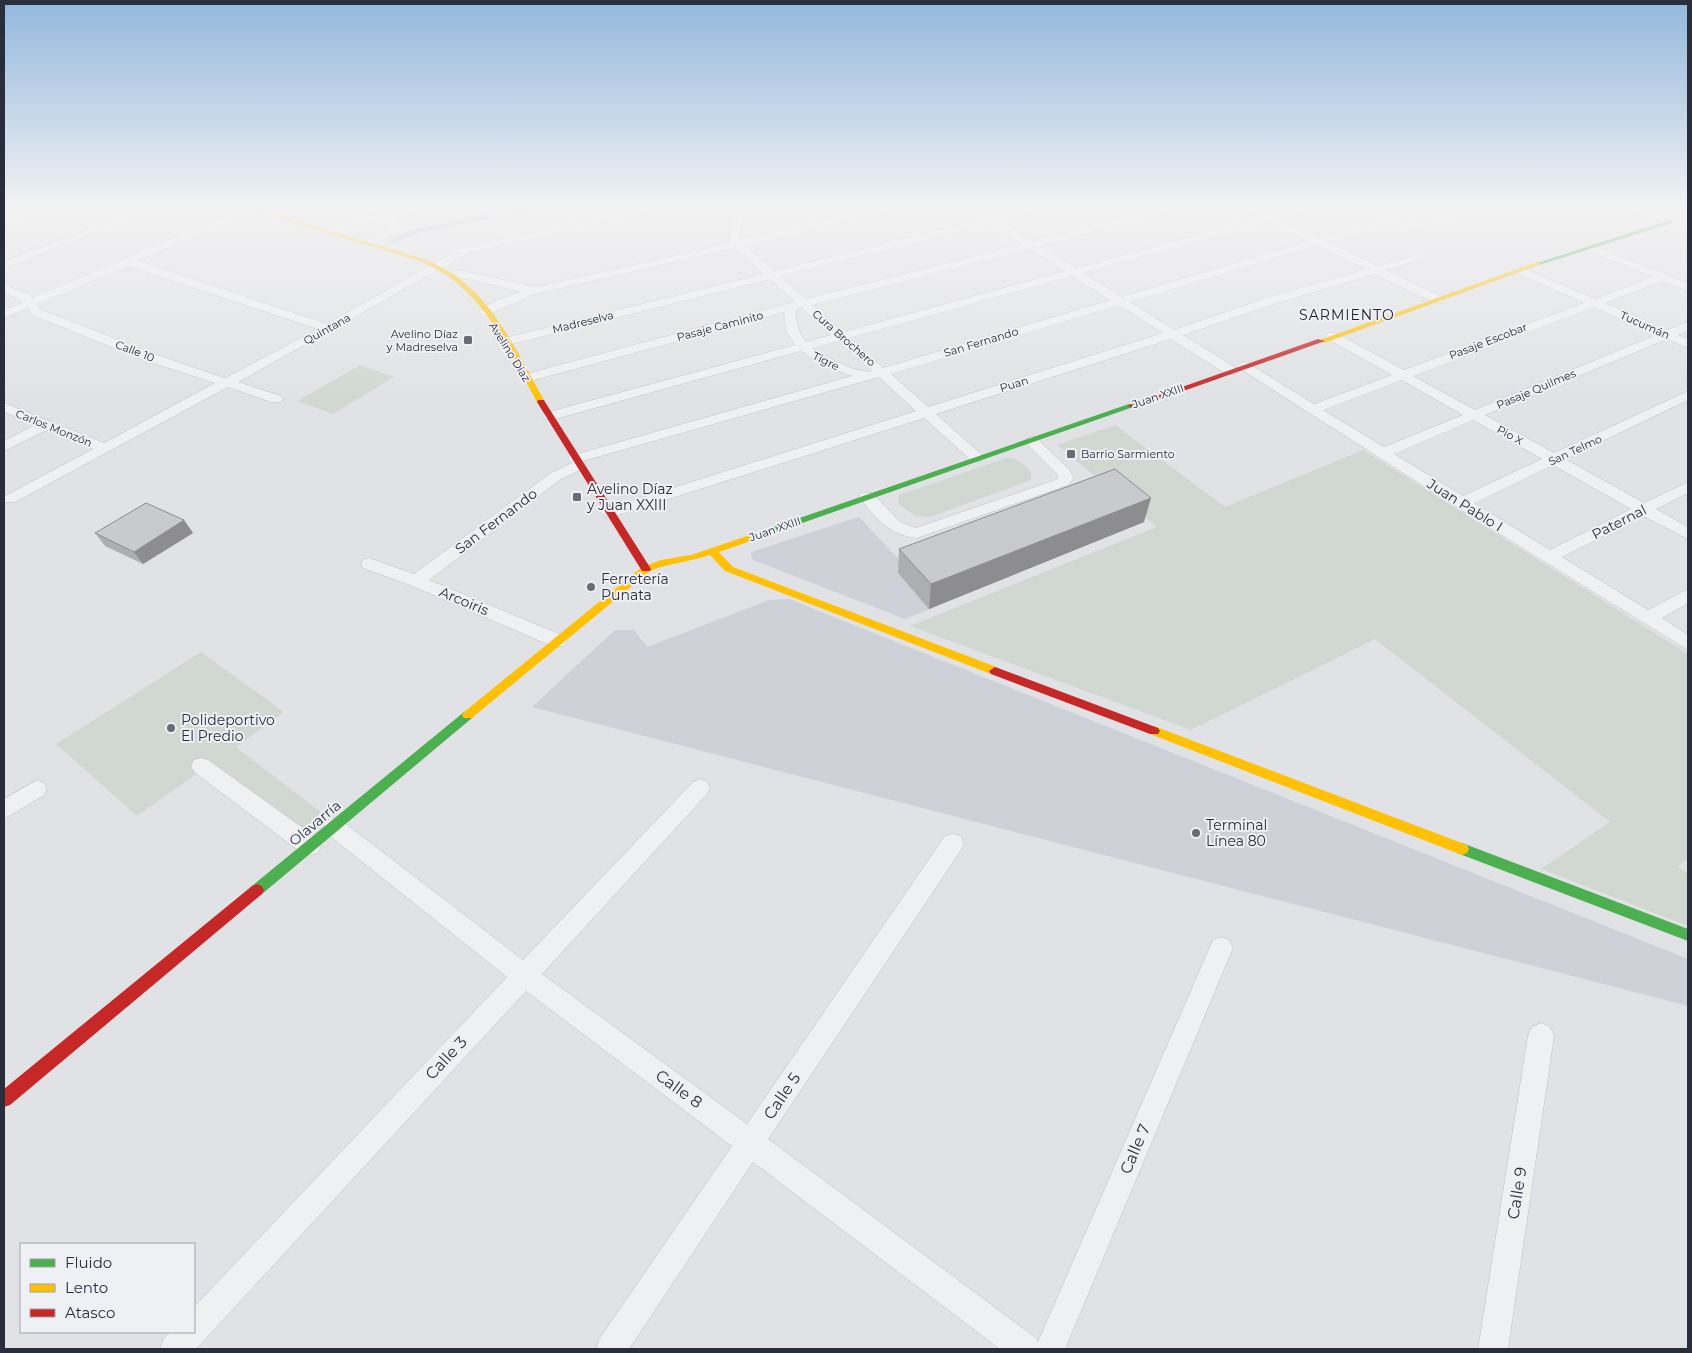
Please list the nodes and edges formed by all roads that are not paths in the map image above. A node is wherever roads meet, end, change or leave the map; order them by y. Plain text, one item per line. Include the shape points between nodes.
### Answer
1 (106, 271) edge
2 (156, 271) edge
3 (429, 271) edge
4 (448, 271) edge
5 (621, 271) edge
6 (769, 271) edge
7 (784, 271) edge
8 (929, 271) edge
9 (1077, 271) edge
10 (1216, 271) edge
11 (1370, 271) edge
12 (1376, 271) edge
13 (1516, 271) edge
14 (1522, 271) edge
15 (1649, 271) edge
16 (1074, 272) junction
17 (453, 274) junction
18 (772, 274) junction
19 (1664, 277) junction
20 (1688, 287) edge
21 (4, 288) edge
22 (536, 291) junction
23 (1120, 300) junction
24 (1439, 300) junction
25 (1592, 302) junction
26 (30, 303) junction
27 (804, 303) junction
28 (790, 308) junction
29 (485, 312) junction
30 (4, 314) edge
31 (1688, 326) edge
32 (328, 328) junction
33 (1174, 334) junction
34 (1666, 335) junction
35 (840, 336) junction
36 (1332, 336) junction
37 (505, 342) junction
38 (1688, 344) edge
39 (803, 346) junction
40 (1237, 369) junction
41 (883, 372) junction
42 (1400, 374) junction
43 (864, 376) junction
44 (526, 378) junction
45 (228, 383) junction
46 (1688, 396) edge
47 (276, 399) dead end
48 (4, 407) edge
49 (1313, 409) junction
50 (926, 412) junction
51 (1474, 415) junction
52 (550, 416) junction
53 (46, 425) junction
54 (1031, 440) junction
55 (4, 446) edge
56 (104, 448) junction
57 (1383, 453) junction
58 (977, 458) junction
59 (1554, 460) junction
60 (577, 462) junction
61 (1688, 487) edge
62 (867, 496) junction
63 (10, 499) dead end
64 (1461, 503) junction
65 (1644, 510) junction
66 (609, 513) junction
67 (1688, 534) edge
68 (712, 551) junction
69 (1549, 558) junction
70 (369, 564) dead end
71 (646, 569) junction
72 (416, 580) junction
73 (1688, 595) edge
74 (1648, 618) junction
75 (558, 640) junction
76 (1688, 643) edge
77 (201, 766) dead end
78 (700, 788) dead end
79 (37, 790) dead end
80 (4, 810) edge
81 (334, 827) junction
82 (953, 843) dead end
83 (310, 846) junction
84 (1688, 935) edge
85 (1221, 948) dead end
86 (523, 974) junction
87 (1541, 1036) dead end
88 (4, 1099) edge
89 (751, 1143) junction
90 (195, 1328) edge
91 (190, 1333) edge
92 (175, 1349) edge
93 (611, 1349) edge
94 (1025, 1349) edge
95 (1050, 1349) edge
96 (1493, 1349) edge

1 - 26 street
2 - 32 street
3 - 32 street, Quintana
4 - 17 street, Avelino Díaz
5 - 22 street
6 - 18 street, Cura Brochero
7 - 18 street, Madreselva
8 - 27 street, Pasaje Caminito
9 - 16 street
10 - 23 street, San Fernando
11 - 33 street, Puan via 1270,300
12 - 24 street
13 - 24 street, Juan XXIII
14 - 25 street, Tucumán
15 - 19 street
16 - 23 street, Juan Pablo I
16 - 35 street
17 - 22 street
17 - 29 street, Avelino Díaz
18 - 27 street, Cura Brochero
18 - 37 street, Madreselva
19 - 20 street
19 - 25 street, Pasaje Escobar
21 - 26 street, Calle 10 via 26,297
22 - 29 street
23 - 33 street, Juan Pablo I
23 - 41 street, San Fernando
24 - 36 street, Juan XXIII
25 - 34 street, Tucumán
25 - 42 street, Pasaje Escobar
26 - 30 street
26 - 45 street, Calle 10 via 36,312 123,347
27 - 28 street, Pasaje Caminito
27 - 35 street, Cura Brochero
28 - 39 street, Tigre via 789,318 794,333
28 - 44 street, Pasaje Caminito
29 - 37 street, Avelino Díaz
31 - 34 street, Pasaje Quilmes
32 - 45 street, Quintana
33 - 40 street, Juan Pablo I
33 - 50 street, Puan
34 - 38 street, Tucumán
34 - 51 street, Pasaje Quilmes
35 - 39 street
35 - 41 street, Cura Brochero
36 - 40 street, Juan XXIII
36 - 42 street, Pio X
37 - 44 street, Avelino Díaz
39 - 43 street, Tigre via 810,354
39 - 52 street
40 - 49 street, Juan Pablo I
40 - 54 street, Juan XXIII
41 - 43 street, San Fernando
41 - 50 street, Cura Brochero
42 - 49 street, Pasaje Escobar
42 - 51 street, Pio X
43 - 60 street, San Fernando
44 - 52 street, Avelino Díaz
45 - 47 street, Calle 10
45 - 56 street, Quintana
46 - 59 street, San Telmo
48 - 53 street, Carlos Monzón
49 - 57 street, Juan Pablo I
50 - 58 street, Cura Brochero
50 - 66 street, Puan
51 - 57 street, Pasaje Quilmes
51 - 59 street, Pio X
52 - 60 street, Avelino Díaz
53 - 55 street
53 - 56 street, Carlos Monzón
54 - 58 street, Juan XXIII
54 - 62 street via 1064,472 1066,478 1063,482 908,533 894,526
56 - 63 street, Quintana
57 - 64 street, Juan Pablo I
58 - 62 street, Juan XXIII
59 - 64 street, San Telmo
59 - 65 street, Pio X
60 - 66 street, Avelino Díaz
60 - 72 street, San Fernando
61 - 65 street, Paternal
62 - 68 street, Juan XXIII
64 - 69 street, Juan Pablo I
65 - 67 street, Pio X
65 - 69 street, Paternal
66 - 71 street, Avelino Díaz
68 - 71 street, Juan XXIII
68 - 84 street via 729,569
69 - 74 street, Juan Pablo I
70 - 72 street, Arcoiris
71 - 75 street, Olavarría
72 - 75 street, Arcoiris
73 - 74 street
74 - 76 street, Juan Pablo I
75 - 81 street, Olavarría
77 - 83 street
78 - 86 street, Calle 3
79 - 80 street
81 - 83 street, Olavarría
81 - 86 street, Calle 8
82 - 89 street, Calle 5
83 - 88 street, Olavarría
85 - 95 street, Calle 7
86 - 89 street, Calle 8
86 - 90 street, Calle 3
87 - 96 street, Calle 9
89 - 93 street, Calle 5
89 - 94 street, Calle 8
91 - 92 street

